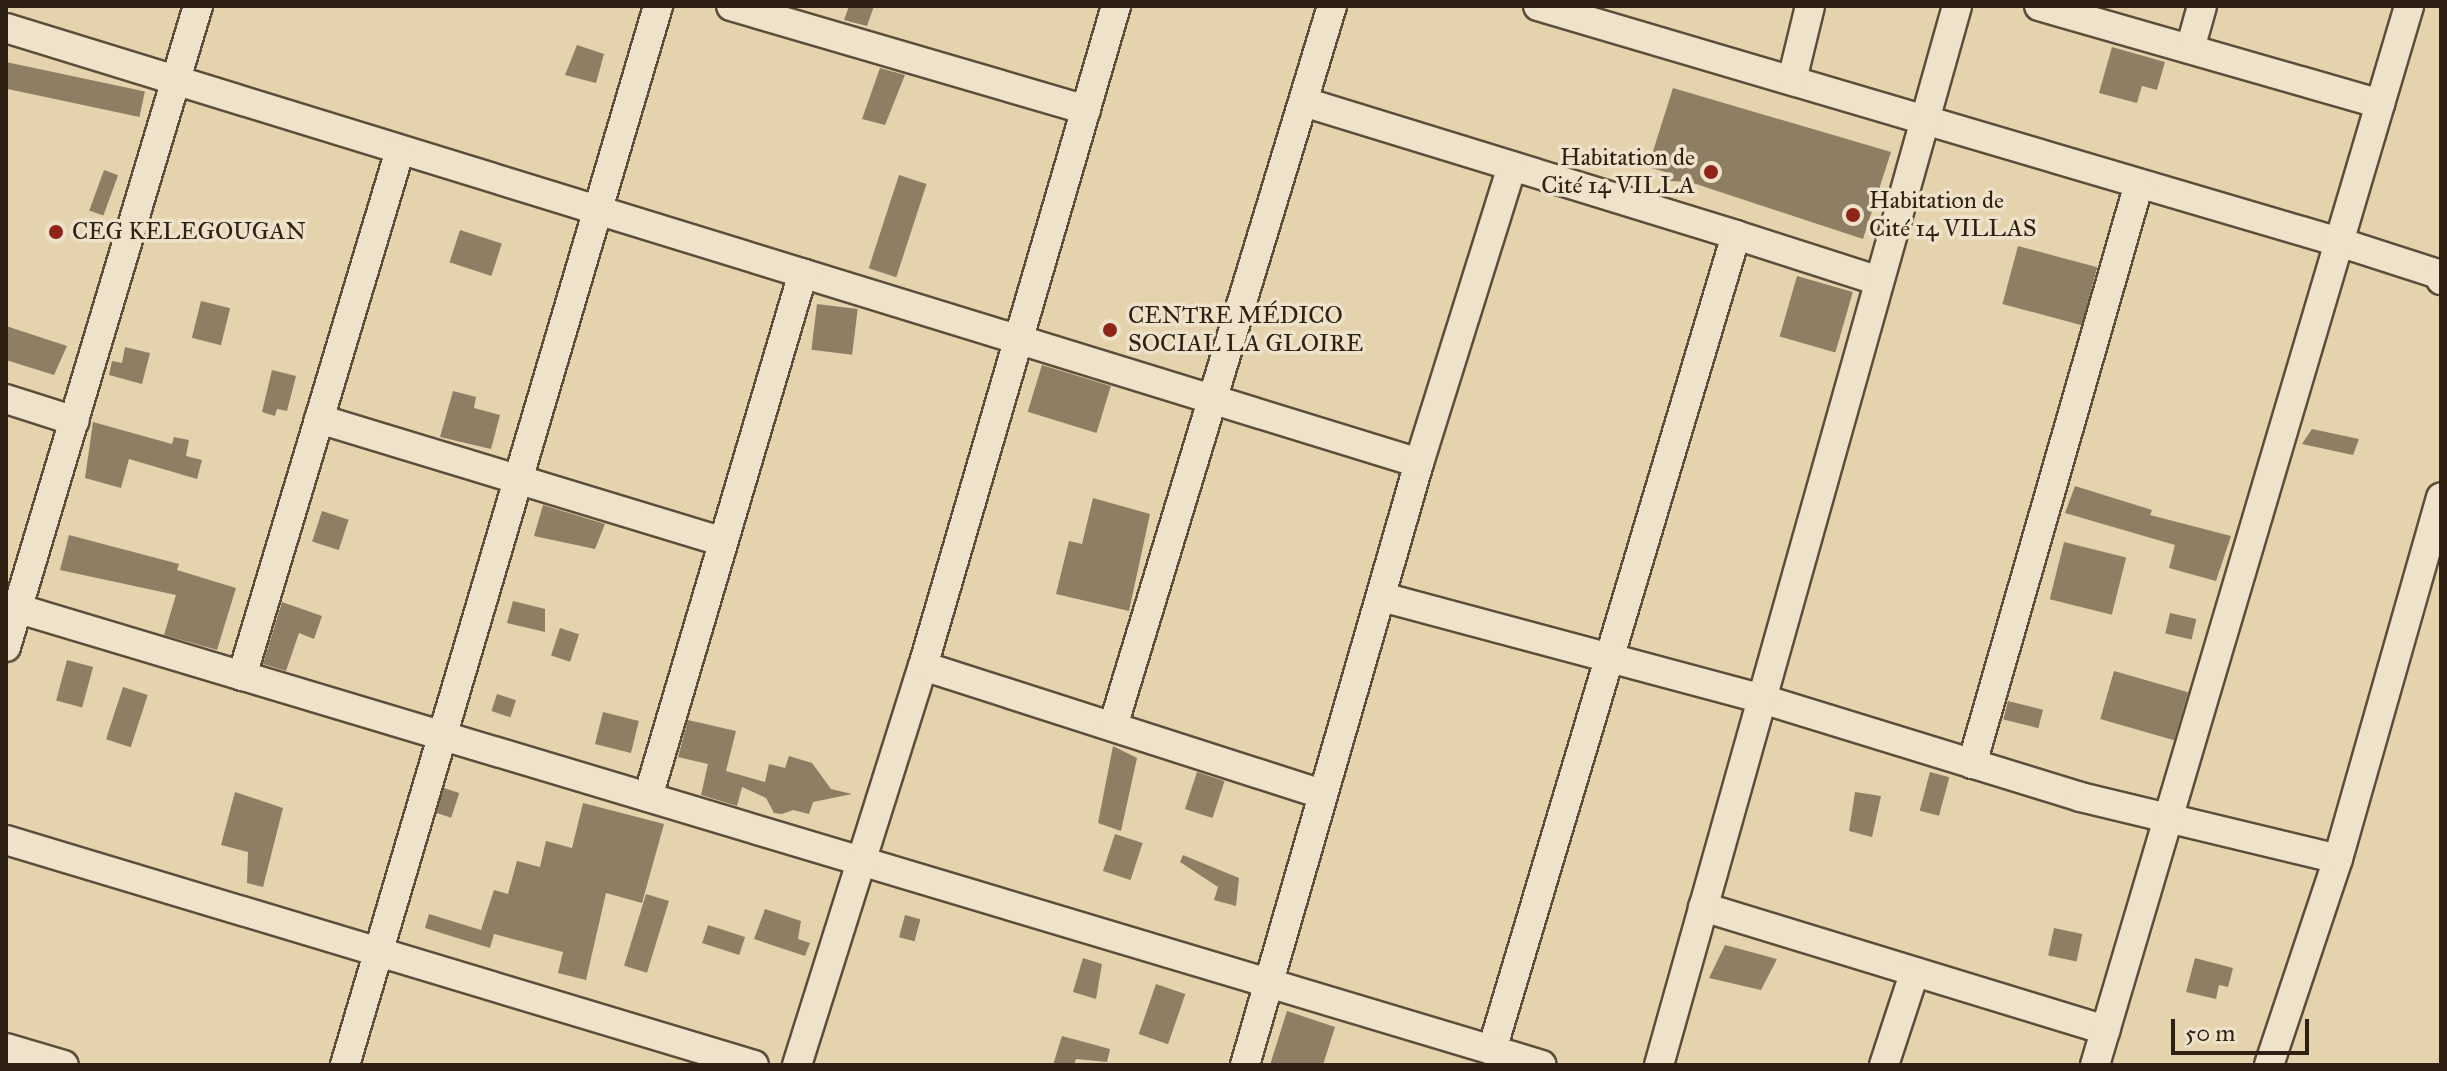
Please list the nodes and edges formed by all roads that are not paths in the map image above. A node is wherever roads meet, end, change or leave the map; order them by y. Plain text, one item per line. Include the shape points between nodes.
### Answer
1 (198, 6) edge
2 (658, 6) edge
3 (731, 6) edge
4 (1116, 6) edge
5 (1332, 6) edge
6 (1538, 6) edge
7 (1810, 6) edge
8 (1957, 6) edge
9 (2039, 6) edge
10 (2202, 6) edge
11 (2409, 6) edge
12 (6, 28) edge
13 (2190, 49) junction
14 (1792, 80) junction
15 (177, 81) junction
16 (1304, 102) junction
17 (2380, 104) junction
18 (1086, 110) junction
19 (1923, 118) junction
20 (400, 150) junction
21 (1512, 166) junction
22 (2138, 187) junction
23 (598, 210) junction
24 (1736, 235) junction
25 (2342, 243) junction
26 (803, 273) junction
27 (2440, 274) edge
28 (1879, 281) junction
29 (1020, 340) junction
30 (6, 399) edge
31 (1216, 400) junction
32 (319, 419) junction
33 (75, 421) junction
34 (1419, 463) junction
35 (520, 480) junction
36 (2441, 497) edge
37 (720, 541) junction
38 (1382, 597) junction
39 (12, 607) edge
40 (6, 647) edge
41 (1606, 655) junction
42 (923, 666) junction
43 (242, 676) junction
44 (1759, 698) junction
45 (1114, 723) junction
46 (442, 735) junction
47 (1972, 764) junction
48 (1322, 794) junction
49 (648, 797) junction
50 (2169, 818) junction
51 (6, 840) edge
52 (2338, 859) junction
53 (859, 861) junction
54 (1703, 907) junction
55 (379, 952) junction
56 (1914, 974) junction
57 (1270, 984) junction
58 (2106, 1030) junction
59 (6, 1048) edge
60 (1492, 1050) junction
61 (64, 1065) edge
62 (345, 1065) edge
63 (754, 1065) edge
64 (797, 1065) edge
65 (1245, 1065) edge
66 (1542, 1065) edge
67 (1659, 1065) edge
68 (1884, 1065) edge
69 (2095, 1065) edge
70 (2269, 1065) edge

1 - 15 street
2 - 23 street
3 - 18 street
4 - 18 street
5 - 16 street
6 - 14 street
7 - 14 street
8 - 19 street
9 - 13 street
10 - 13 street
11 - 17 street
12 - 15 street
13 - 17 street
14 - 19 street
15 - 20 street
15 - 33 street
16 - 21 street
16 - 31 street
17 - 25 street
18 - 29 street
19 - 22 street
19 - 28 street
20 - 23 street
20 - 32 street
21 - 24 street
21 - 34 street
22 - 25 street
22 - 47 street
23 - 26 street
23 - 35 street
24 - 28 street
24 - 41 street
25 - 27 street
25 - 50 street
26 - 29 street
26 - 37 street
28 - 44 street
29 - 31 street
29 - 42 street
30 - 33 street
31 - 34 street
31 - 45 street
32 - 35 street
32 - 43 street
33 - 39 street
34 - 38 street
35 - 37 street
35 - 46 street
36 - 52 street
37 - 49 street
38 - 41 street
38 - 48 street
39 - 40 street
39 - 43 street
41 - 44 street
41 - 60 street
42 - 45 street
42 - 53 street
43 - 46 street
44 - 47 street
44 - 54 street
45 - 48 street
46 - 49 street
46 - 55 street
47 - 50 street
48 - 57 street
49 - 53 street
50 - 52 street
50 - 58 street
51 - 55 street
52 - 70 street
53 - 57 street
53 - 64 street
54 - 56 street
54 - 67 street
55 - 62 street
55 - 63 street
56 - 58 street
56 - 68 street
57 - 60 street
57 - 65 street
58 - 69 street
59 - 61 street
60 - 66 street

